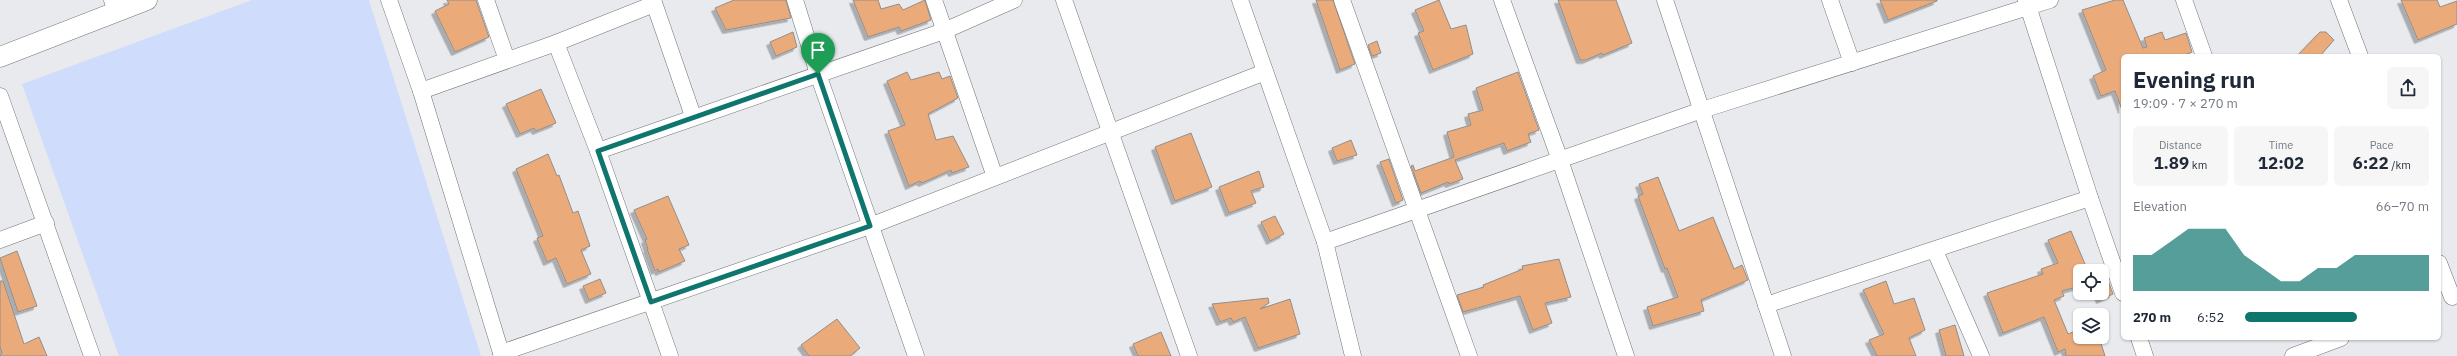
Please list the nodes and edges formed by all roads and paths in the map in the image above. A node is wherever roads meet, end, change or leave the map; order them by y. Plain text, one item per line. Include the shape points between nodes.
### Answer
1 (147, 0) edge
2 (389, 0) edge
3 (486, 0) edge
4 (795, 0) edge
5 (934, 0) edge
6 (1014, 0) edge
7 (1064, 0) edge
8 (1240, 0) edge
9 (1342, 0) edge
10 (1502, 0) edge
11 (1665, 0) edge
12 (1830, 0) edge
13 (2050, 0) edge
14 (2184, 0) edge
15 (2339, 0) edge
16 (654, 2) edge
17 (2028, 4) edge
18 (114, 6) edge
19 (944, 31) junction
20 (556, 43) junction
21 (2203, 54) edge
22 (2359, 54) edge
23 (0, 57) edge
24 (507, 60) junction
25 (1852, 63) junction
26 (1265, 72) junction
27 (818, 74) junction
28 (421, 91) junction
29 (0, 96) edge
30 (1702, 110) junction
31 (693, 116) junction
32 (1112, 132) junction
33 (598, 151) junction
34 (1560, 160) junction
35 (995, 178) junction
36 (2090, 198) junction
37 (1416, 211) junction
38 (46, 224) junction
39 (870, 226) junction
40 (0, 240) edge
41 (1325, 242) junction
42 (1935, 251) junction
43 (2441, 270) edge
44 (2121, 287) edge
45 (2449, 298) edge
46 (651, 302) junction
47 (1766, 305) junction
48 (2140, 340) edge
49 (2330, 340) edge
50 (2309, 344) edge
51 (502, 354) edge
52 (92, 356) edge
53 (670, 356) edge
54 (916, 356) edge
55 (1189, 356) edge
56 (1353, 356) edge
57 (1469, 356) edge
58 (1626, 356) edge
59 (1783, 356) edge
60 (1981, 356) edge
61 (2145, 356) edge
62 (2293, 356) edge

1 - 18 street
2 - 28 street
3 - 24 street
4 - 27 street
5 - 19 street
6 - 19 street
7 - 32 street
8 - 26 street
9 - 37 street
10 - 34 street
11 - 30 street
12 - 25 street
13 - 17 street
14 - 21 street
15 - 22 street
16 - 20 street
16 - 31 street
17 - 25 street
17 - 36 street
18 - 23 street
19 - 27 street
19 - 35 street
20 - 24 street
20 - 33 street
24 - 28 street
25 - 30 street
26 - 32 street
26 - 41 street
27 - 31 street
27 - 39 street
28 - 51 street
29 - 38 street
30 - 34 street
30 - 47 street
31 - 33 street
32 - 35 street
32 - 55 street
33 - 46 street
34 - 37 street
34 - 58 street
35 - 39 street
36 - 42 street
36 - 44 street
37 - 41 street
37 - 57 street
38 - 40 street
38 - 52 street
39 - 46 street
39 - 54 street
41 - 56 street
42 - 47 street
42 - 60 street
43 - 45 street
46 - 51 street
46 - 53 street
47 - 59 street
48 - 61 street
49 - 50 street
50 - 62 street

